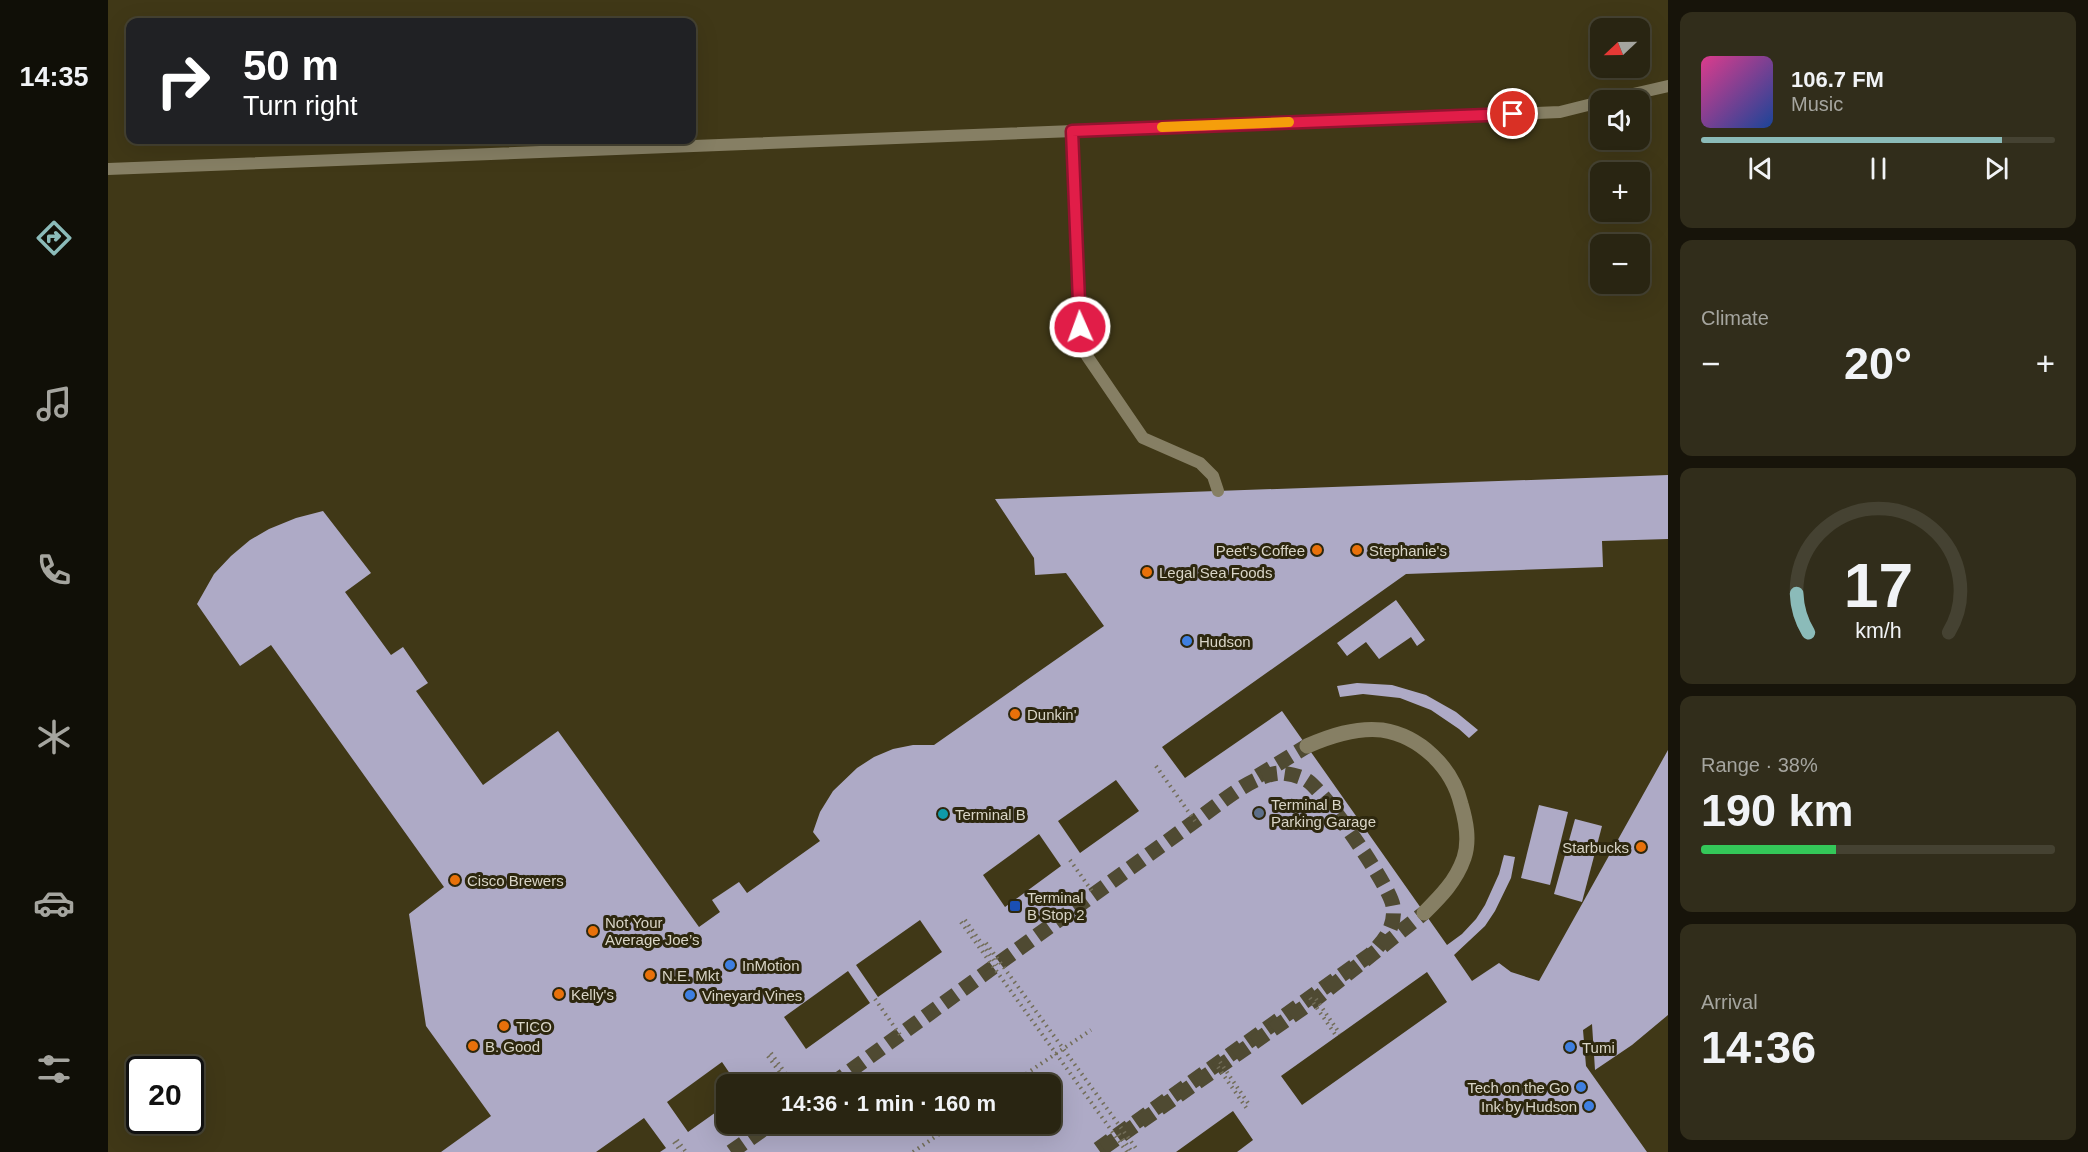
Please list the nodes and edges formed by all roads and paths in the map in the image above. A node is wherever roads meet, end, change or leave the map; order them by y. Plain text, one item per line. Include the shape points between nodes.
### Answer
1 (1668, 86) edge
2 (1650, 90) edge
3 (1590, 104) edge
4 (1072, 131) junction
5 (108, 169) edge
6 (1218, 491) dead end
7 (1307, 746) tunnel mouth
8 (1156, 766) dead end
9 (1196, 820) dead end
10 (1071, 859) dead end
11 (1095, 893) dead end
12 (1424, 913) tunnel mouth
13 (986, 944) dead end
14 (997, 965) dead end
15 (1310, 998) dead end
16 (1316, 999) dead end
17 (874, 1000) dead end
18 (1091, 1030) dead end
19 (898, 1035) dead end
20 (1056, 1054) junction
21 (1219, 1065) dead end
22 (782, 1074) edge
23 (785, 1074) edge
24 (1026, 1074) edge
25 (1249, 1108) dead end
26 (939, 1134) edge
27 (1119, 1134) dead end
28 (1138, 1151) edge
29 (681, 1152) edge
30 (686, 1152) edge
31 (913, 1152) edge
32 (1127, 1152) edge
33 (1132, 1152) edge

1 - 2 lane
3 - 4 lane via 1560,112
4 - 5 lane
4 - 6 lane via 1080,327 1087,356 1143,438 1200,464 1213,476
7 - 12 main road via 1344,732 1382,730 1419,744 1448,773 1465,819 1464,858 1448,890
8 - 9 path
10 - 11 path
13 - 28 path
14 - 20 path via 963,921
15 - 16 path via 1338,1036
17 - 19 path
18 - 20 path
20 - 24 path
20 - 32 path
21 - 25 path
22 - 23 path via 769,1054
26 - 31 path
27 - 33 path
29 - 30 path via 676,1141

